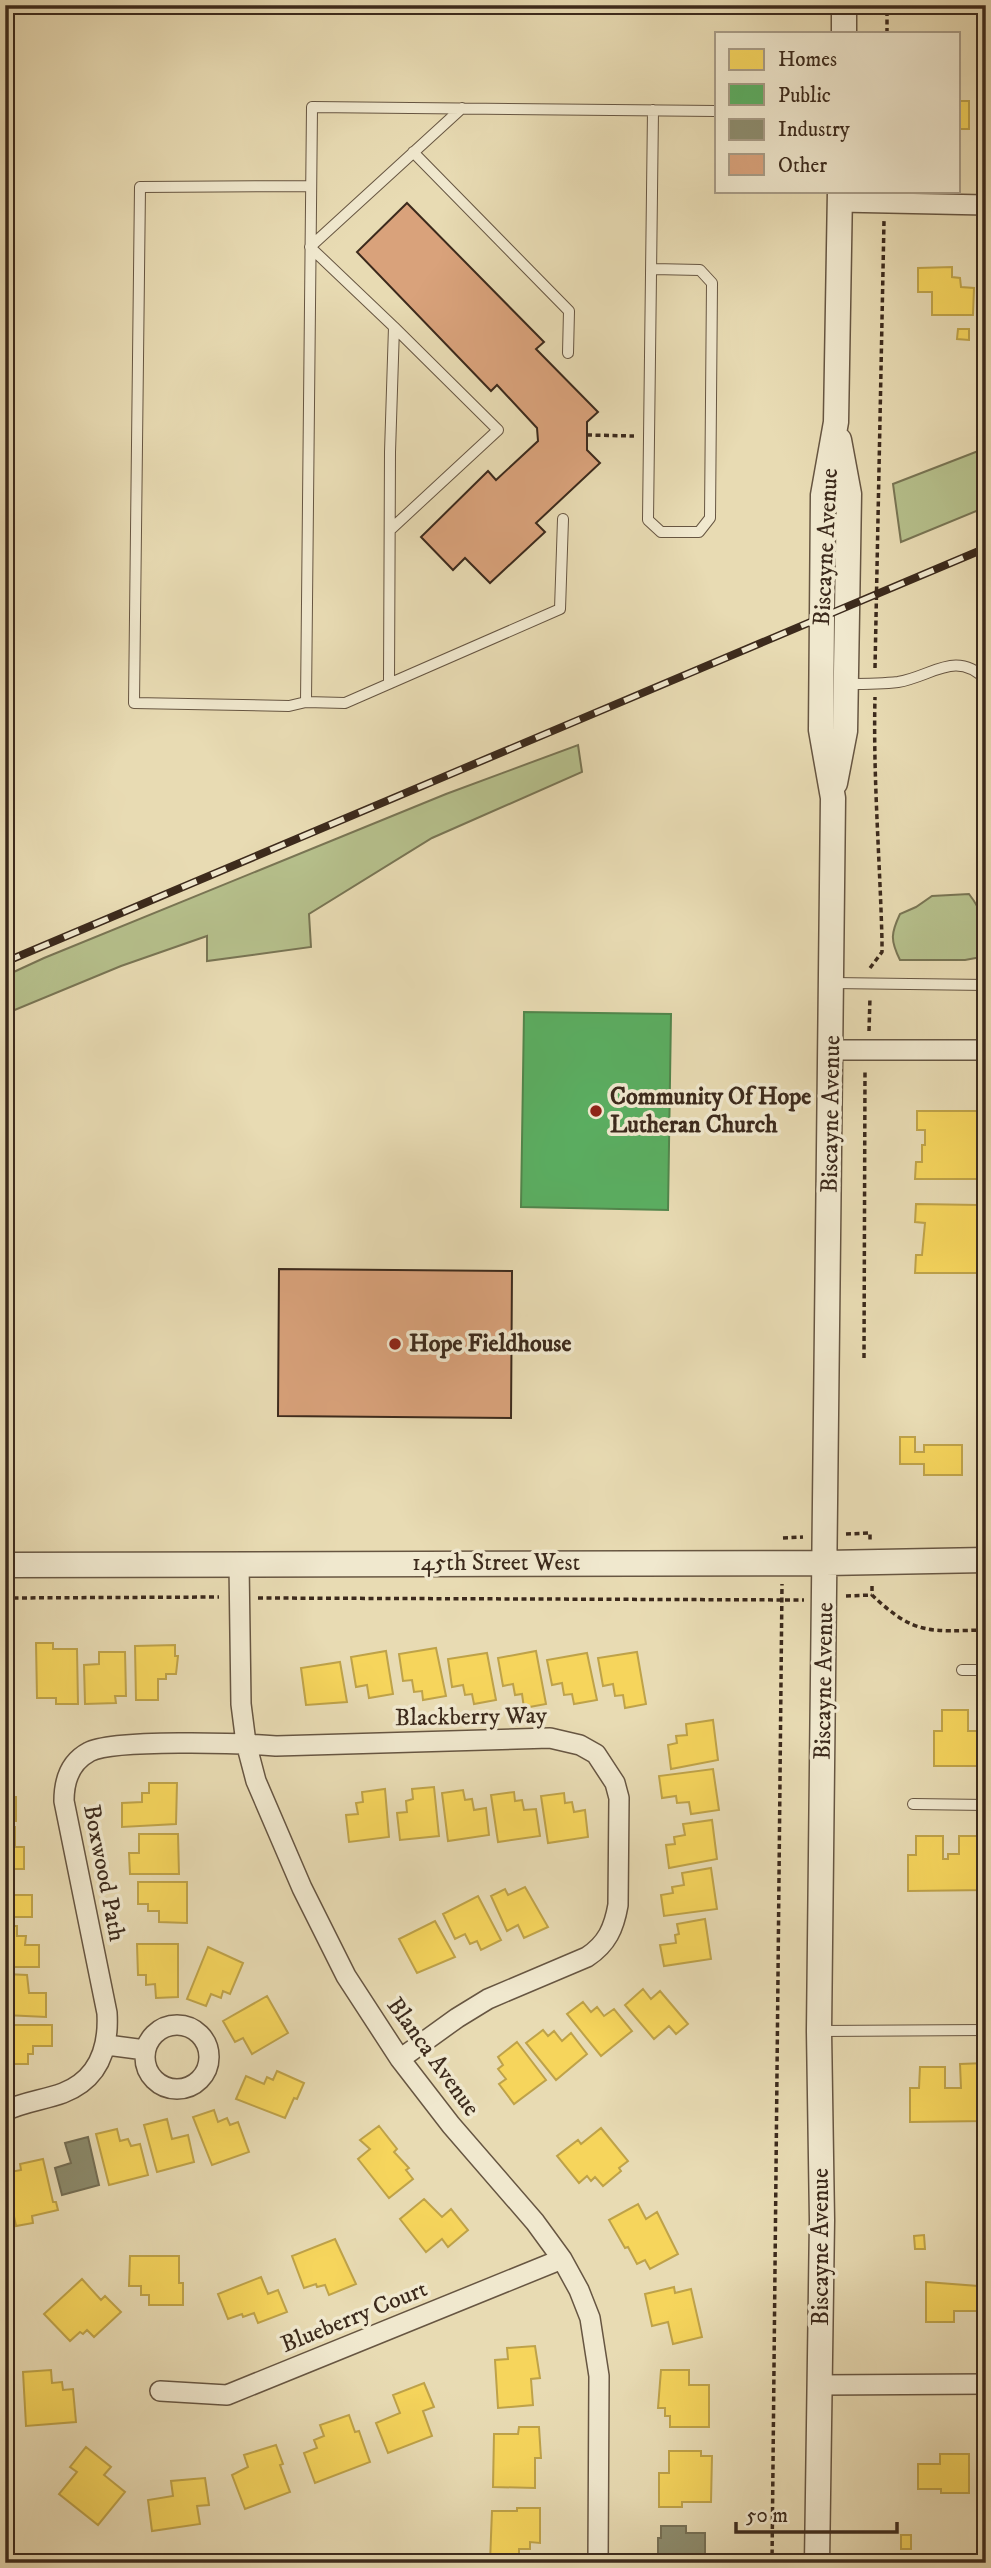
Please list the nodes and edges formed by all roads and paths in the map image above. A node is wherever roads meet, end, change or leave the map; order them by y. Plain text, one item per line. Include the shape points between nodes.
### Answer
1 (844, 5) edge
2 (887, 5) edge
3 (844, 32) edge
4 (887, 32) edge
5 (462, 108) junction
6 (653, 110) junction
7 (715, 111) edge
8 (413, 152) junction
9 (311, 186) junction
10 (840, 197) edge
11 (884, 203) junction
12 (986, 205) edge
13 (310, 247) junction
14 (653, 270) junction
15 (394, 327) junction
16 (568, 353) dead end
17 (836, 422) junction
18 (587, 435) dead end
19 (650, 436) junction
20 (563, 519) dead end
21 (390, 530) junction
22 (986, 680) edge
23 (389, 683) junction
24 (846, 684) junction
25 (875, 684) junction
26 (306, 702) junction
27 (832, 798) junction
28 (832, 983) junction
29 (870, 984) junction
30 (986, 985) edge
31 (866, 1049) junction
32 (831, 1050) junction
33 (986, 1050) edge
34 (864, 1358) dead end
35 (986, 1560) edge
36 (239, 1563) junction
37 (826, 1563) junction
38 (5, 1565) edge
39 (872, 1595) dead end
40 (219, 1597) dead end
41 (5, 1598) edge
42 (260, 1598) dead end
43 (986, 1630) edge
44 (962, 1670) dead end
45 (986, 1670) edge
46 (246, 1744) junction
47 (913, 1804) dead end
48 (986, 1805) edge
49 (986, 2030) edge
50 (819, 2031) junction
51 (107, 2045) junction
52 (145, 2050) dead end
53 (400, 2059) junction
54 (5, 2111) edge
55 (562, 2259) junction
56 (820, 2385) junction
57 (986, 2385) edge
58 (160, 2391) dead end
59 (598, 2563) edge
60 (772, 2563) edge
61 (817, 2563) edge

1 - 3 street
2 - 4 path
5 - 6 lane
5 - 8 lane
5 - 9 lane via 312,107
6 - 7 lane
6 - 14 lane
8 - 13 lane
8 - 16 lane via 569,311
9 - 13 lane
9 - 26 lane via 140,187 136,484 134,703 289,706
10 - 11 street
10 - 17 street, Biscayne Avenue
11 - 12 street
11 - 25 path
13 - 15 lane
13 - 26 lane
14 - 19 lane
14 - 19 lane via 700,271 712,283 710,519 699,532 662,532 648,520
15 - 21 lane
15 - 21 lane via 498,430
17 - 24 street, Biscayne Avenue via 849,494
17 - 27 street, Biscayne Avenue via 823,495 821,630 821,730
18 - 19 path
20 - 23 lane via 560,609
21 - 23 lane
22 - 25 lane via 978,671 957,664
23 - 26 lane via 345,702
24 - 25 lane
24 - 27 street, Biscayne Avenue via 845,731
25 - 29 path via 882,951 870,968
27 - 28 street, Biscayne Avenue
28 - 29 lane
28 - 32 street, Biscayne Avenue
29 - 30 lane
29 - 31 path
31 - 32 street
31 - 33 street
31 - 34 path
32 - 37 street, Biscayne Avenue
35 - 37 street, 145th Street West
36 - 37 street, 145th Street West
36 - 38 street, 145th Street West
36 - 46 street, Blanca Avenue via 240,1704
37 - 50 street, Biscayne Avenue
39 - 43 path via 917,1628
40 - 41 path
42 - 60 path via 783,1601
44 - 45 lane
46 - 51 street, Boxwood Path via 111,1746 89,1752 71,1767 64,1801 107,2013
46 - 53 street, Blanca Avenue via 266,1806 308,1901 346,1976
46 - 53 street, Blackberry Way via 551,1738 596,1754 615,1783 619,1798 618,1905 608,1937 598,1950 488,1999
47 - 48 lane
49 - 50 lane
50 - 56 street, Biscayne Avenue
51 - 52 street
51 - 54 street, Boxwood Path via 93,2073 79,2085
53 - 55 street, Blanca Avenue
55 - 58 street, Blueberry Court via 227,2395
55 - 59 street, Blanca Avenue via 590,2318 597,2351 601,2414
56 - 57 street
56 - 61 street, Biscayne Avenue

